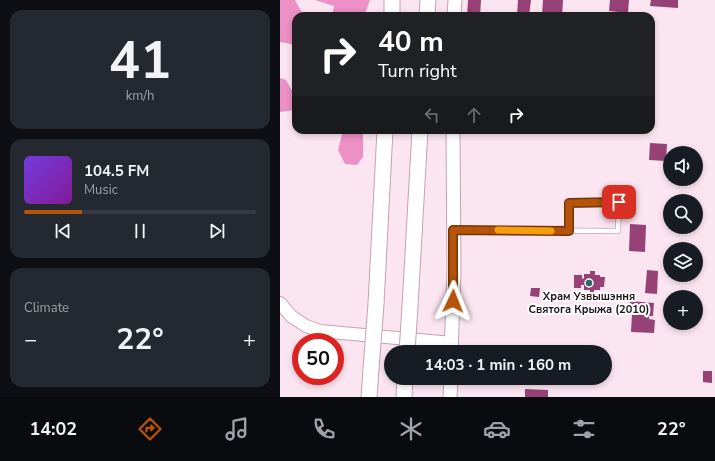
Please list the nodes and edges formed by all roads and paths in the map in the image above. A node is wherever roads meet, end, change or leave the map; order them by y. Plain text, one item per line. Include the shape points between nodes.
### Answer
1 (392, 0) edge
2 (428, 0) edge
3 (455, 0) edge
4 (392, 12) edge
5 (427, 12) edge
6 (454, 12) edge
7 (385, 134) edge
8 (420, 134) edge
9 (453, 134) edge
10 (453, 230) junction
11 (569, 231) junction
12 (280, 303) edge
13 (407, 345) edge
14 (429, 345) edge
15 (452, 345) edge
16 (405, 385) edge
17 (451, 385) edge
18 (370, 397) edge
19 (404, 397) edge
20 (450, 397) edge

1 - 4 highway
2 - 5 highway
3 - 6 main road
7 - 18 highway, bridge
8 - 13 highway, bridge
9 - 10 main road
10 - 11 lane
10 - 15 main road
11 - 11 lane via 618,231 619,202 569,203
12 - 14 street via 291,316 320,331
16 - 19 highway
17 - 20 main road

